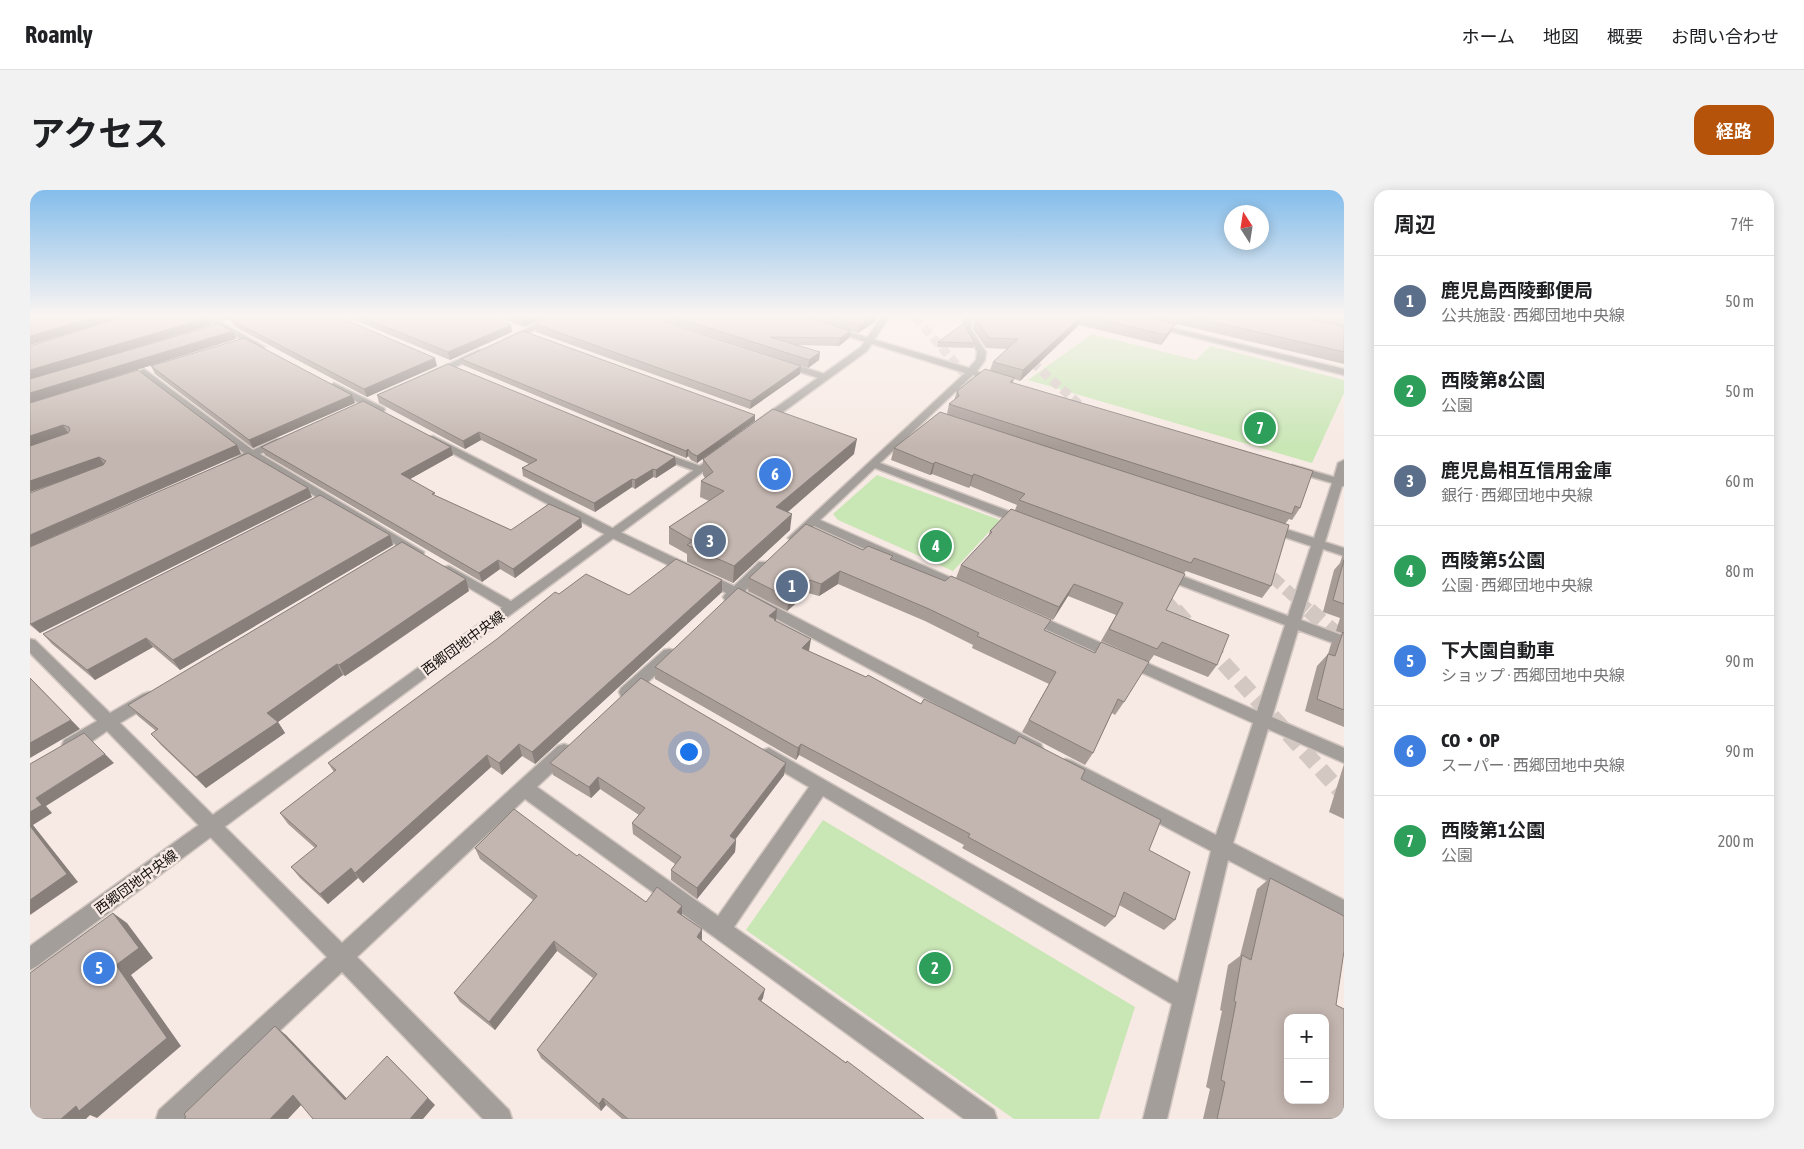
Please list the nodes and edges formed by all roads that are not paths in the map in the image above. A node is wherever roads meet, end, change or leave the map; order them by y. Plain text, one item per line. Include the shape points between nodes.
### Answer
1 (454, 360) edge
2 (773, 360) edge
3 (847, 360) edge
4 (933, 360) edge
5 (979, 360) edge
6 (1296, 360) edge
7 (444, 364) junction
8 (144, 372) edge
9 (972, 372) junction
10 (1344, 372) edge
11 (466, 374) edge
12 (825, 377) junction
13 (990, 378) edge
14 (421, 379) edge
15 (324, 380) edge
16 (751, 414) edge
17 (393, 417) edge
18 (766, 420) junction
19 (419, 431) edge
20 (752, 431) edge
21 (287, 438) edge
22 (729, 447) edge
23 (646, 449) edge
24 (252, 454) junction
25 (1344, 463) edge
26 (872, 464) junction
27 (1282, 465) edge
28 (225, 466) edge
29 (699, 469) junction
30 (1341, 483) edge
31 (324, 497) junction
32 (306, 506) edge
33 (812, 521) junction
34 (1253, 522) edge
35 (1032, 524) edge
36 (612, 533) junction
37 (1318, 544) junction
38 (406, 545) junction
39 (1344, 552) edge
40 (389, 555) edge
41 (1153, 570) edge
42 (736, 592) junction
43 (983, 596) edge
44 (721, 605) edge
45 (511, 607) junction
46 (1019, 612) edge
47 (1294, 623) junction
48 (1344, 642) edge
49 (33, 645) edge
50 (677, 646) edge
51 (641, 680) junction
52 (658, 690) edge
53 (160, 692) edge
54 (619, 700) edge
55 (1262, 720) junction
56 (109, 722) junction
57 (575, 740) edge
58 (752, 744) edge
59 (54, 755) edge
60 (1344, 756) edge
61 (820, 784) junction
62 (524, 788) junction
63 (214, 826) junction
64 (1222, 847) junction
65 (1344, 911) edge
66 (721, 929) junction
67 (342, 958) junction
68 (30, 959) edge
69 (1184, 999) junction
70 (498, 1118) edge
71 (168, 1119) edge
72 (985, 1119) edge
73 (1155, 1119) edge

1 - 7 street
2 - 12 street
3 - 12 street
4 - 9 street
5 - 9 street
6 - 10 street
7 - 11 street
7 - 14 street
8 - 24 street
9 - 13 street
9 - 26 street via 931,415
12 - 18 street
15 - 17 street
16 - 18 street
18 - 20 street
19 - 36 street
21 - 24 street
22 - 29 street, 西郷団地中央線
23 - 29 street
24 - 28 street
24 - 31 street
25 - 30 street
26 - 33 street
26 - 35 street
27 - 30 street
29 - 36 street, 西郷団地中央線
30 - 37 street
31 - 32 street
31 - 38 street
33 - 42 street
33 - 43 street
34 - 37 street
36 - 42 street
36 - 45 street, 西郷団地中央線
37 - 39 street
37 - 47 street
38 - 40 street
38 - 45 street
41 - 47 street
42 - 44 street
42 - 64 street
45 - 63 street, 西郷団地中央線
46 - 55 street
47 - 48 street
47 - 55 street
49 - 56 street
50 - 51 street
51 - 52 street
51 - 54 street
53 - 56 street
55 - 60 street
55 - 64 street
56 - 59 street
56 - 63 street
57 - 62 street
58 - 61 street
61 - 66 street
61 - 69 street
62 - 66 street
62 - 67 street
63 - 67 street
63 - 68 street, 西郷団地中央線
64 - 65 street
64 - 69 street
66 - 72 street
67 - 70 street
67 - 71 street
69 - 73 street

